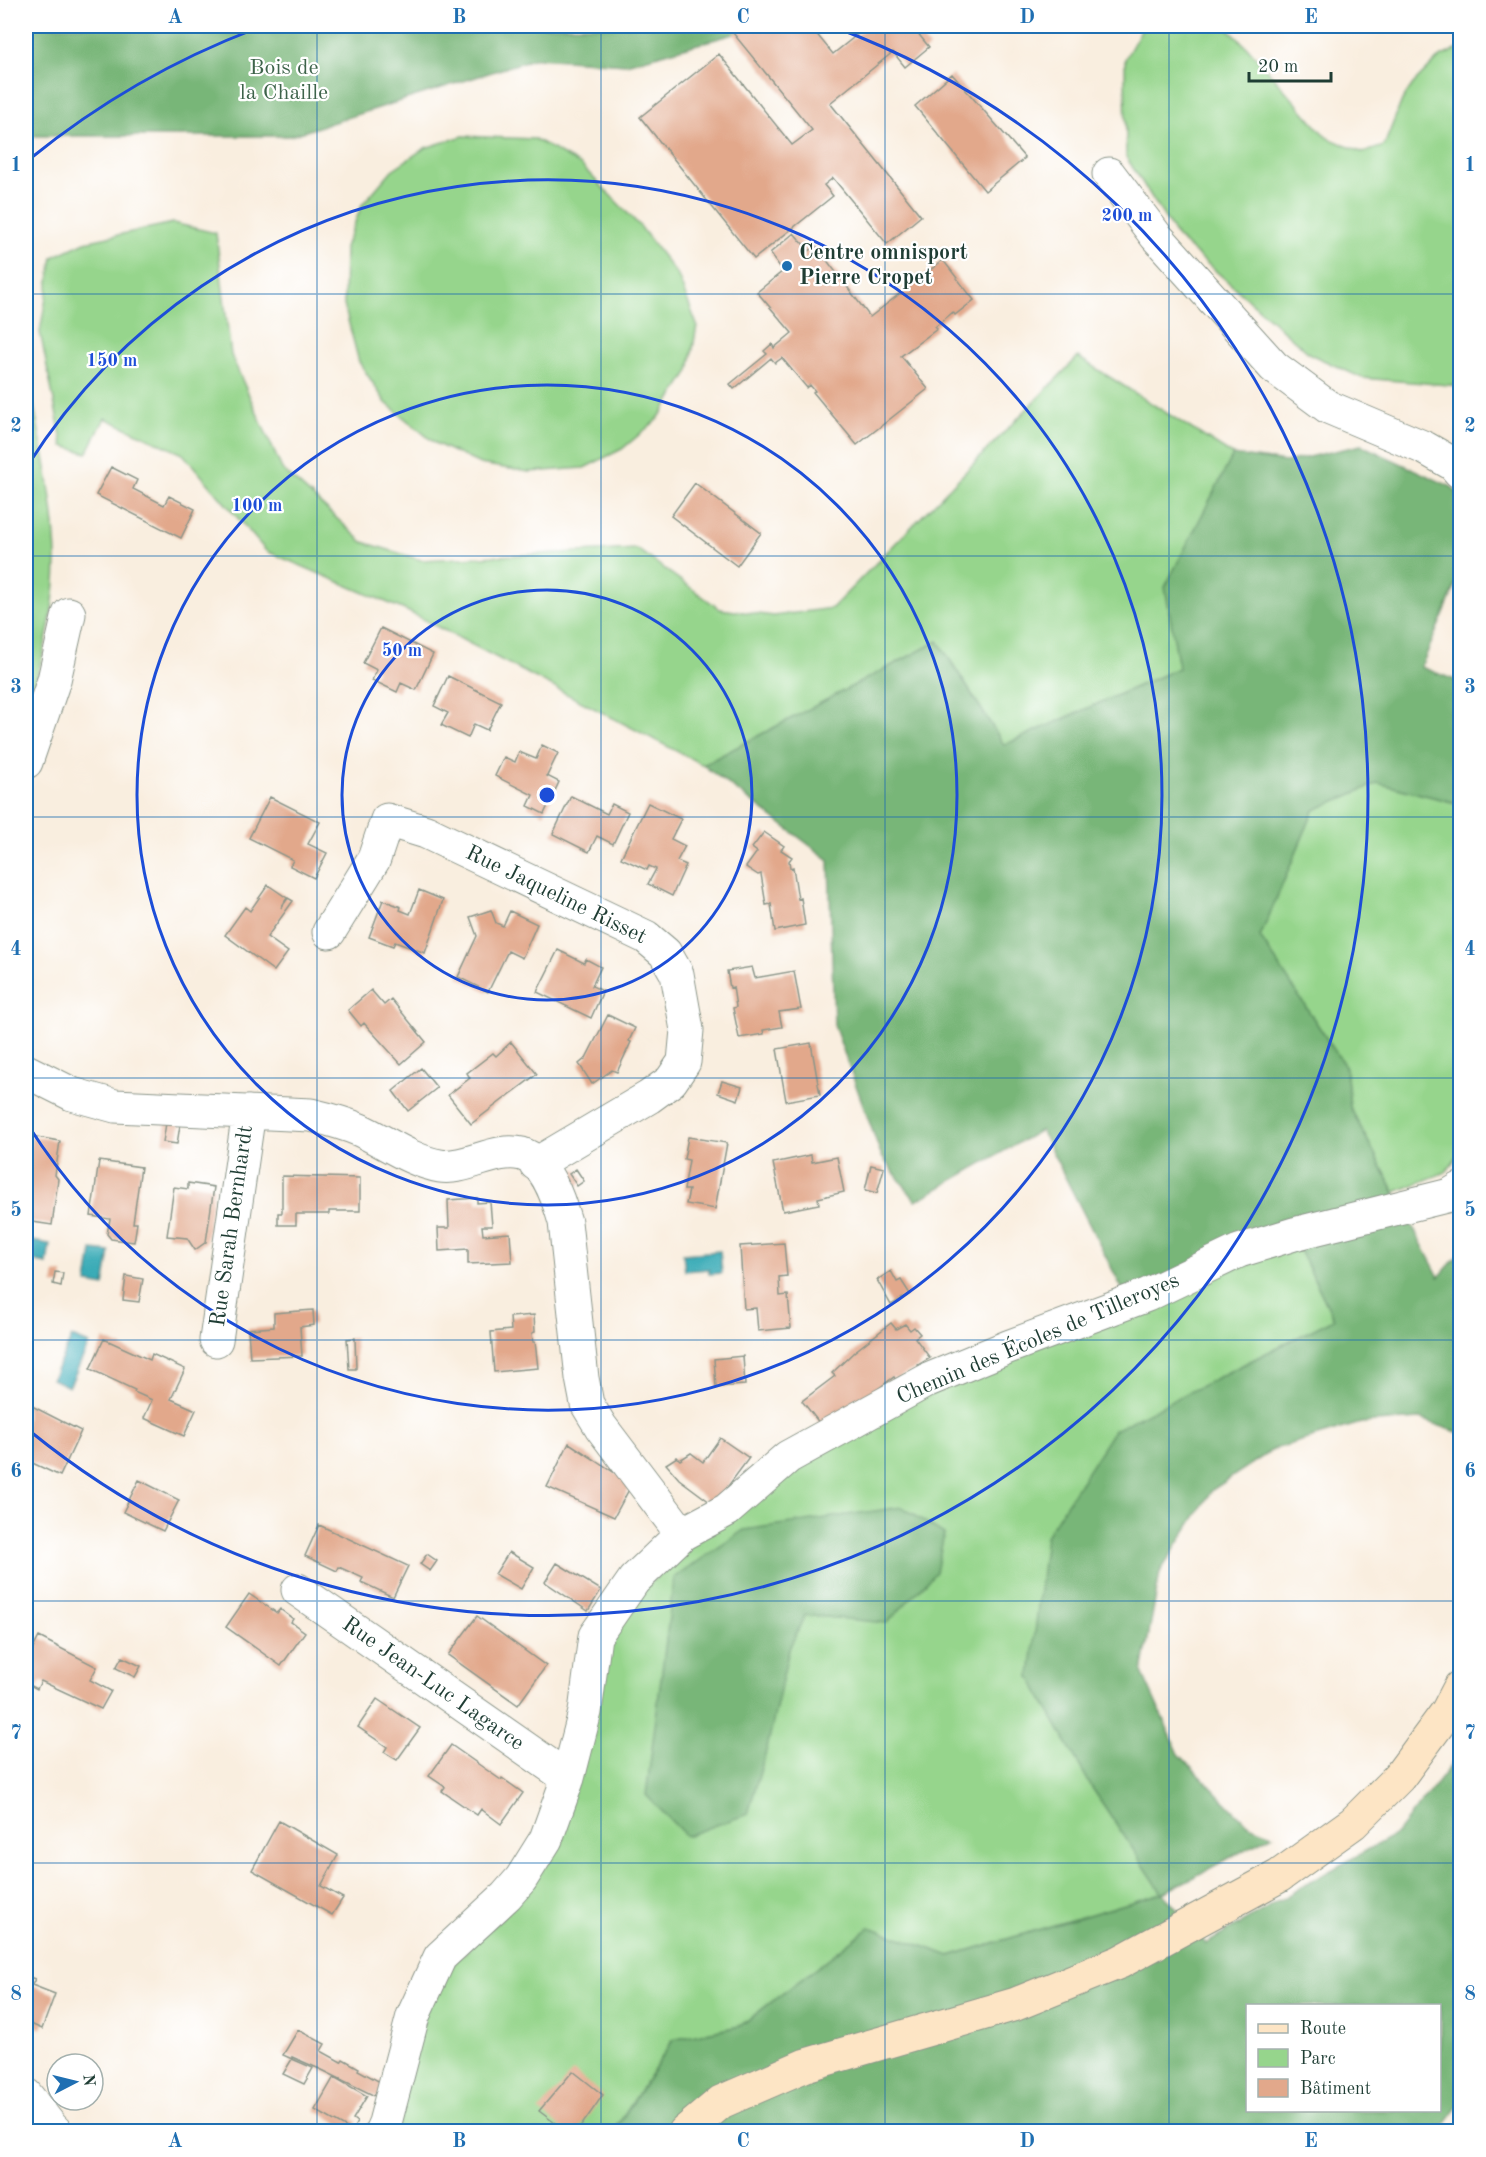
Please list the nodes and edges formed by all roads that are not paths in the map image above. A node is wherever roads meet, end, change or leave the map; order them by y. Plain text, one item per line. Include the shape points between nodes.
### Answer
1 (1109, 174) dead end
2 (1458, 466) edge
3 (69, 614) dead end
4 (26, 762) edge
5 (329, 932) dead end
6 (26, 1071) edge
7 (249, 1112) junction
8 (536, 1164) junction
9 (1461, 1189) edge
10 (216, 1340) dead end
11 (682, 1534) junction
12 (298, 1590) dead end
13 (1461, 1687) edge
14 (568, 1778) junction
15 (26, 2095) edge
16 (56, 2132) edge
17 (381, 2132) edge
18 (686, 2132) edge

1 - 2 street via 1156,236 1274,367 1328,407
3 - 4 street via 54,680
5 - 8 street, Rue Jaqueline Risset via 374,859 387,820 426,831 646,937 665,953 677,974 687,1030 684,1062 671,1081 649,1097
6 - 7 street via 72,1094 115,1106
7 - 8 street via 311,1115 338,1121 419,1160 442,1166 505,1154 522,1154
7 - 10 street, Rue Sarah Bernhardt
8 - 11 street via 558,1197 565,1222 587,1404
9 - 11 street, Chemin des Écoles de Tilleroyes via 1239,1251 1147,1295 928,1380 788,1457 728,1510
11 - 14 street, Chemin des Écoles de Tilleroyes via 634,1580 595,1636 585,1712
12 - 14 street, Rue Jean-Luc Lagarce
13 - 18 main road via 1399,1777 1353,1823 1279,1876 1120,1962 1016,2004 806,2065 721,2102
14 - 17 street, Chemin des Écoles de Tilleroyes via 546,1839 521,1879 440,1957 413,2016
15 - 16 street

